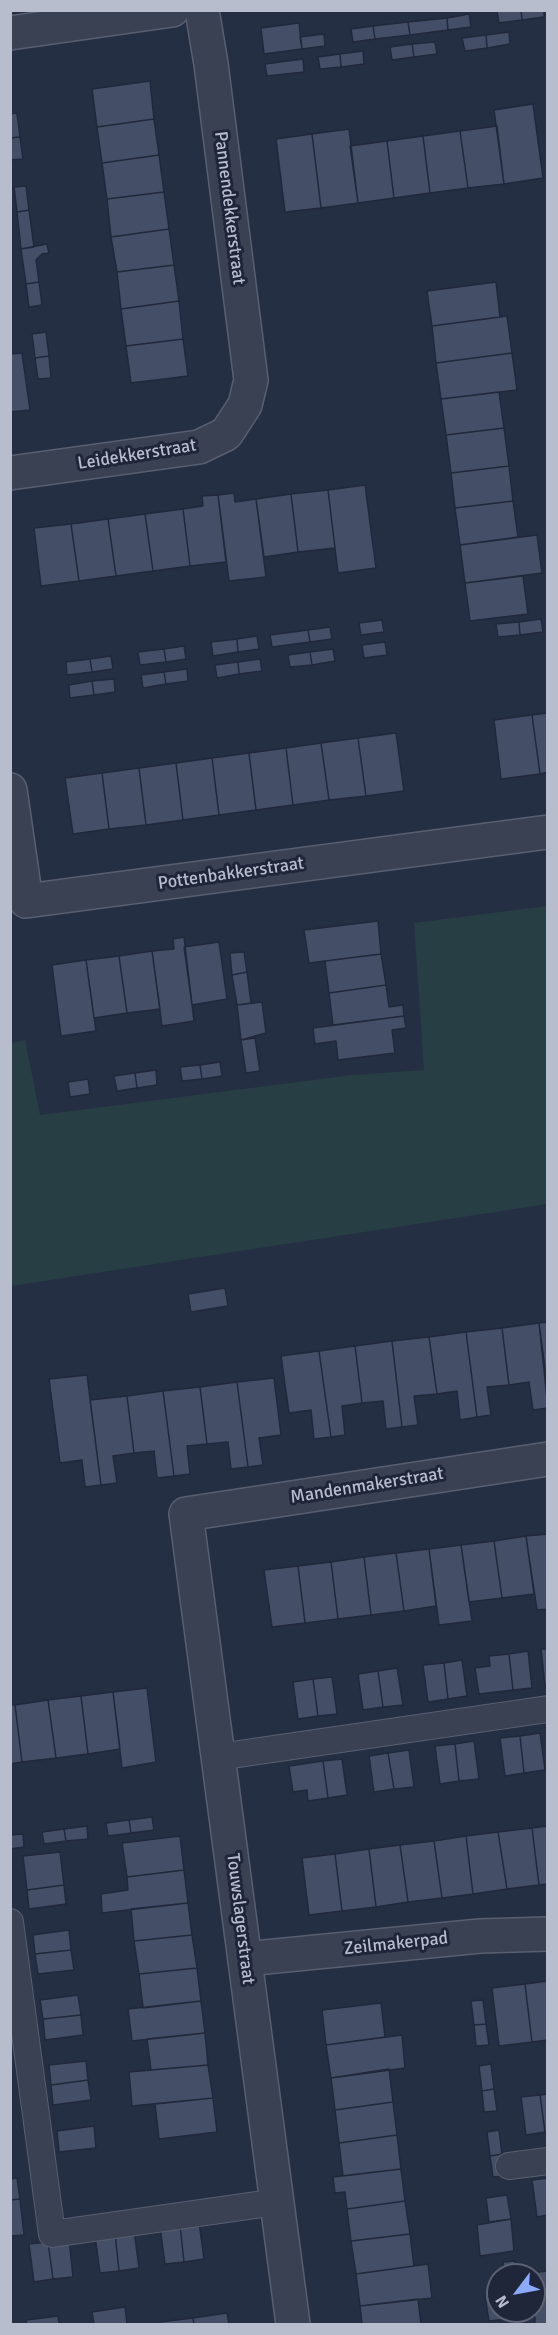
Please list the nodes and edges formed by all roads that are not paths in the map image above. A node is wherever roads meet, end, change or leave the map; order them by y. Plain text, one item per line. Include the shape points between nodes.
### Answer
1 (172, 10) edge
2 (202, 10) edge
3 (10, 33) edge
4 (245, 405) joint
5 (10, 473) edge
6 (10, 790) edge
7 (548, 832) edge
8 (548, 1459) edge
9 (186, 1514) joint
10 (548, 1709) edge
11 (218, 1757) junction
12 (10, 1922) edge
13 (548, 1934) edge
14 (244, 1959) junction
15 (548, 2161) edge
16 (509, 2166) dead end
17 (277, 2202) junction
18 (293, 2325) edge

1 - 3 street
2 - 4 street, Pannendekkerstraat via 252,380
4 - 5 street, Leidekkerstraat via 226,434 199,447
6 - 7 street, Pottenbakkerstraat via 26,901
8 - 9 street, Mandenmakerstraat
9 - 11 street, Touwslagerstraat
10 - 11 lane
11 - 14 street, Touwslagerstraat
12 - 17 lane via 52,2234
13 - 14 street, Zeilmakerpad via 480,1936
14 - 17 street, Touwslagerstraat
15 - 16 lane
17 - 18 street, Touwslagerstraat

